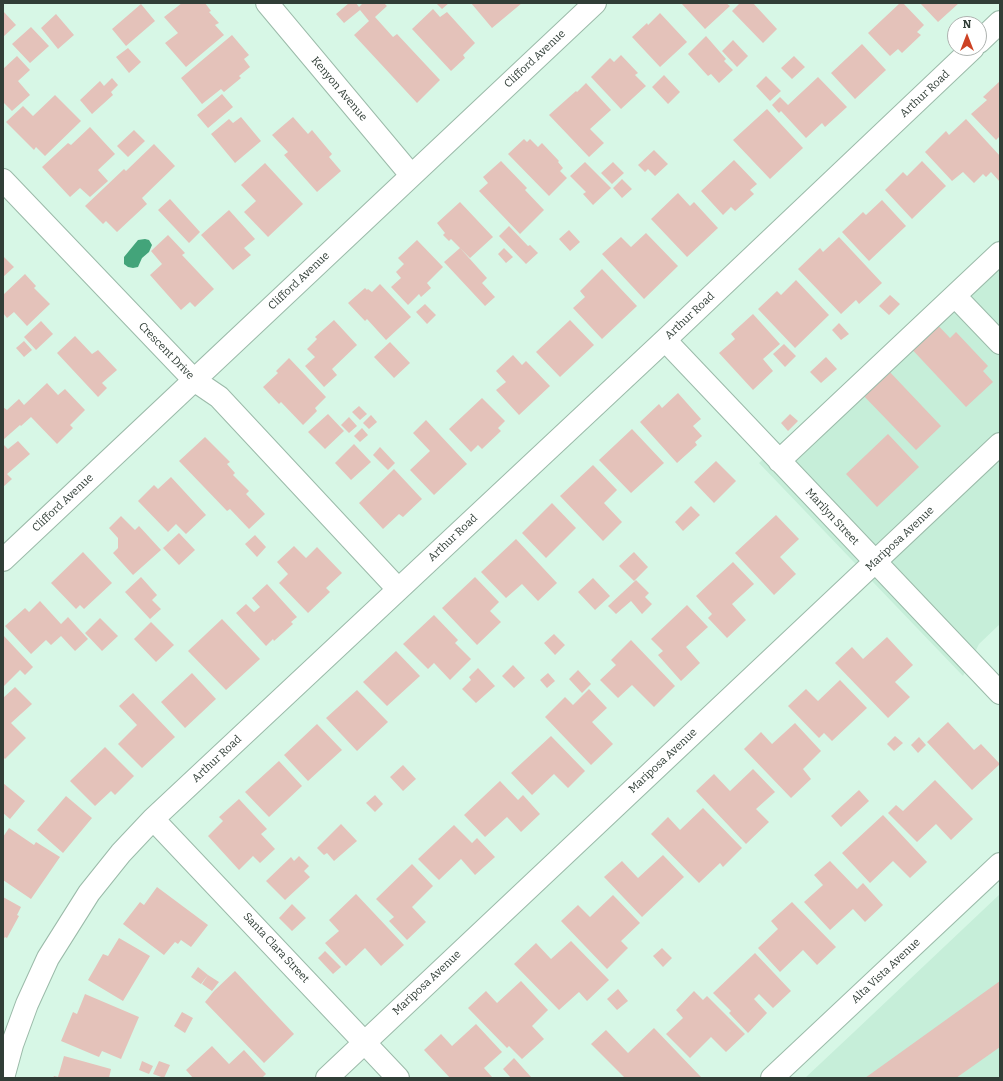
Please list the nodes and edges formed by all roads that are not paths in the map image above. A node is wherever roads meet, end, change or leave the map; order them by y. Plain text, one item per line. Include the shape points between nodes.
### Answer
1 (267, 3) edge
2 (595, 3) edge
3 (1000, 22) edge
4 (987, 34) edge
5 (965, 56) edge
6 (411, 175) junction
7 (3, 180) edge
8 (1000, 253) edge
9 (955, 296) junction
10 (665, 340) junction
11 (1000, 343) edge
12 (194, 380) junction
13 (1000, 444) edge
14 (779, 461) junction
15 (3, 560) edge
16 (875, 563) junction
17 (398, 589) junction
18 (1000, 694) edge
19 (153, 819) junction
20 (1000, 864) edge
21 (364, 1042) junction
22 (3, 1078) edge
23 (327, 1078) edge
24 (398, 1078) edge
25 (772, 1078) edge

1 - 6 street, Kenyon Avenue
2 - 6 street, Clifford Avenue
3 - 4 street
5 - 10 street, Arthur Road
6 - 12 street, Clifford Avenue
7 - 12 street, Crescent Drive
8 - 9 street
9 - 11 street
9 - 14 street
10 - 14 street, Marilyn Street
10 - 17 street, Arthur Road
12 - 15 street, Clifford Avenue
12 - 17 street, Crescent Drive via 218,397
13 - 16 street, Mariposa Avenue
14 - 16 street, Marilyn Street
16 - 18 street, Marilyn Street
16 - 21 street, Mariposa Avenue
17 - 19 street, Arthur Road
19 - 21 street, Santa Clara Street
19 - 22 street, Arthur Road via 89,893 48,958 27,1004
20 - 25 street, Alta Vista Avenue
21 - 23 street, Mariposa Avenue
21 - 24 street, Santa Clara Street

